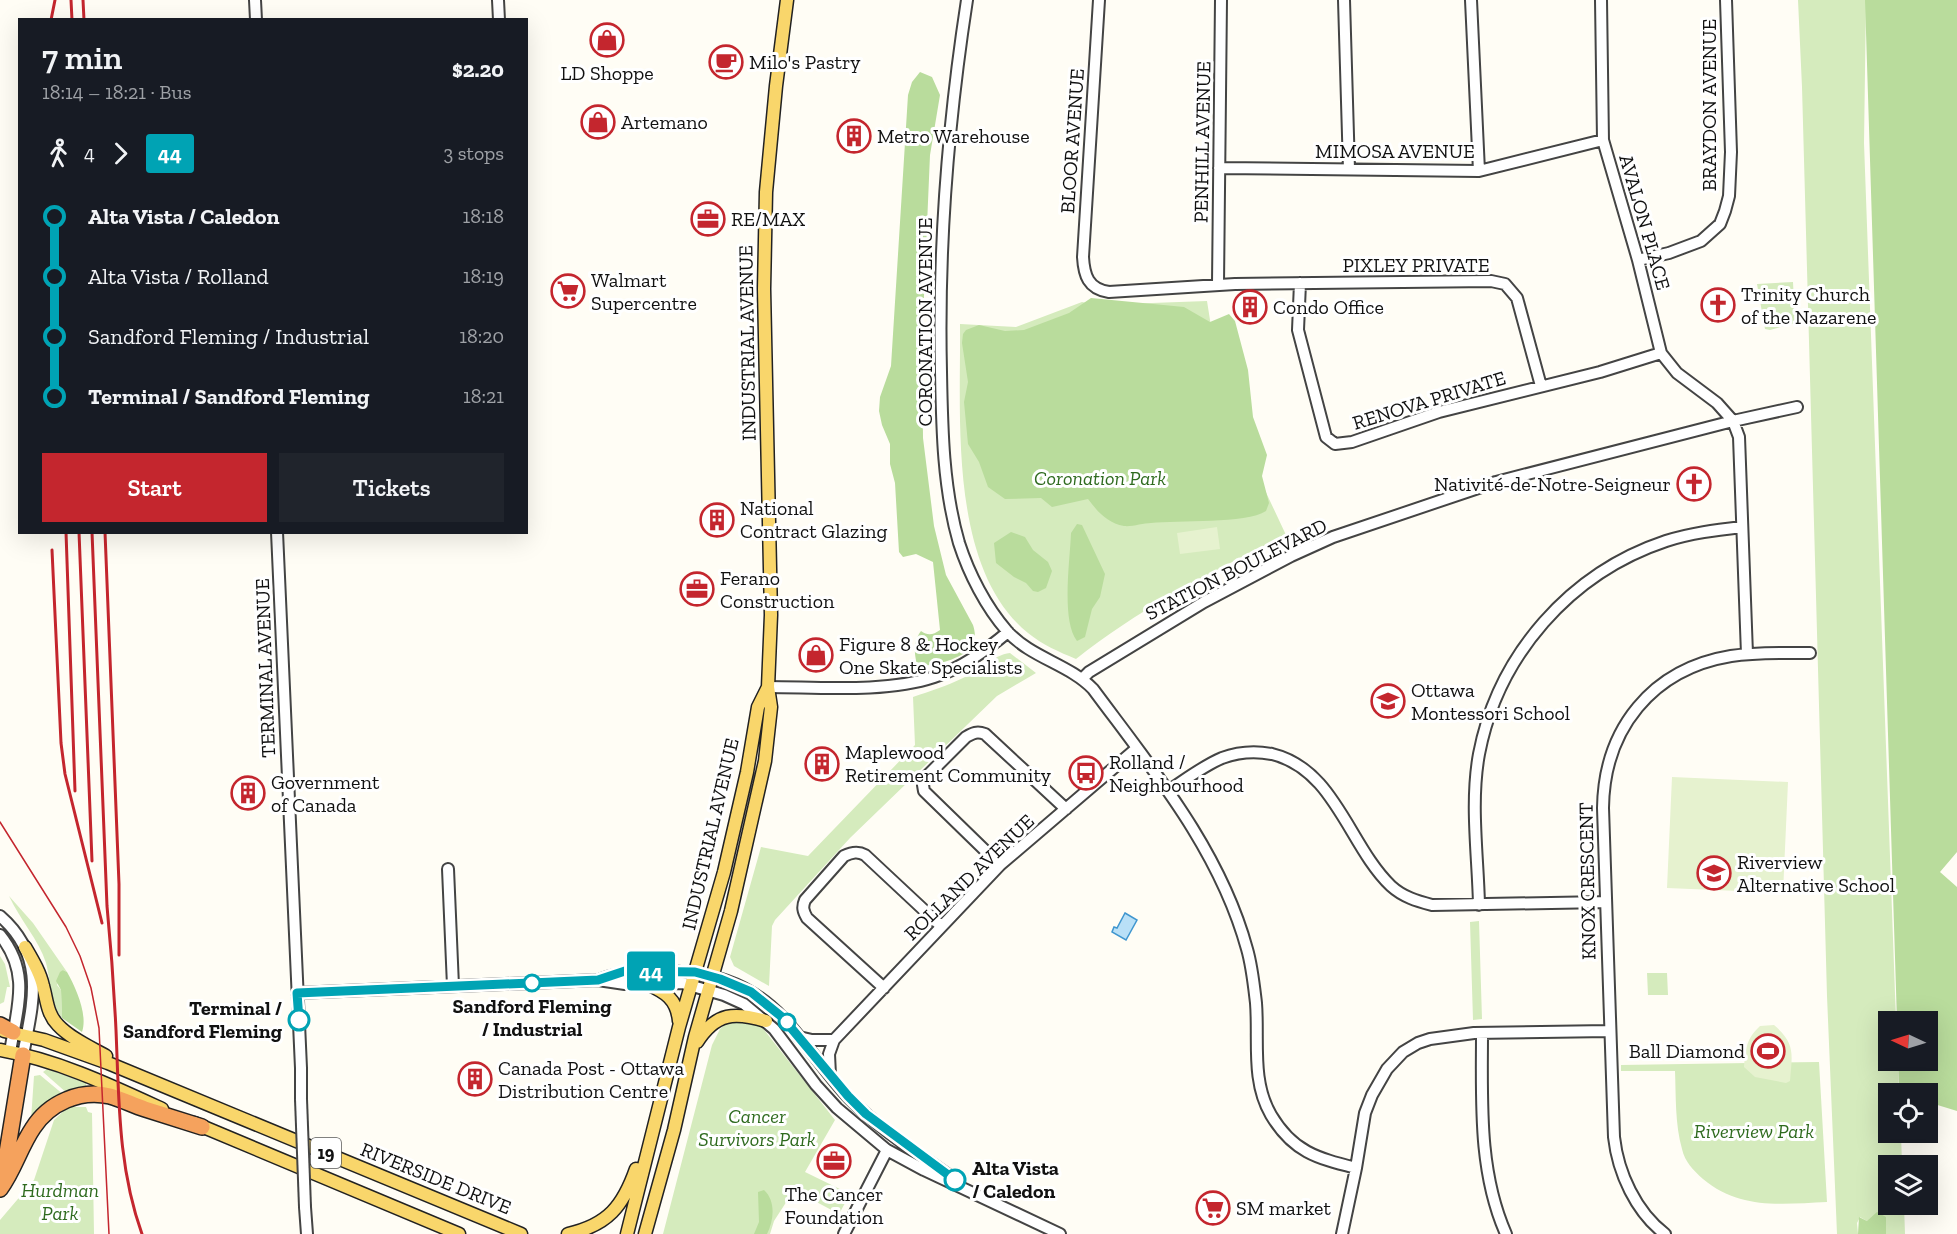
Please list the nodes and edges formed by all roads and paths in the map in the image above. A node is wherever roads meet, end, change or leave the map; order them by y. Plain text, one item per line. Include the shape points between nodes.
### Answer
1 (255, 0) edge
2 (498, 0) edge
3 (788, 0) edge
4 (967, 0) edge
5 (1099, 0) edge
6 (1221, 0) edge
7 (1344, 0) edge
8 (1471, 0) edge
9 (1600, 0) edge
10 (1726, 0) edge
11 (256, 18) edge
12 (499, 18) edge
13 (1603, 140) junction
14 (1219, 168) junction
15 (1349, 169) junction
16 (1479, 171) junction
17 (1638, 260) junction
18 (1300, 283) junction
19 (1089, 284) joint
20 (1218, 285) junction
21 (1661, 353) junction
22 (1541, 386) junction
23 (1797, 407) dead end
24 (1732, 421) junction
25 (1742, 527) junction
26 (277, 534) edge
27 (1008, 632) junction
28 (1810, 653) dead end
29 (1747, 654) junction
30 (1083, 678) junction
31 (768, 687) junction
32 (1137, 748) junction
33 (1168, 791) junction
34 (1065, 809) junction
35 (1000, 865) junction
36 (448, 869) dead end
37 (1605, 902) junction
38 (1479, 905) junction
39 (0, 916) edge
40 (941, 926) junction
41 (0, 935) edge
42 (25, 948) junction
43 (713, 976) junction
44 (694, 978) junction
45 (598, 980) junction
46 (647, 984) junction
47 (453, 986) junction
48 (884, 987) junction
49 (709, 990) junction
50 (297, 993) junction
51 (766, 1021) junction
52 (679, 1027) junction
53 (10, 1031) edge
54 (1609, 1031) junction
55 (1482, 1032) junction
56 (799, 1037) junction
57 (834, 1040) junction
58 (11, 1052) edge
59 (688, 1068) junction
60 (830, 1075) junction
61 (141, 1076) junction
62 (202, 1127) junction
63 (651, 1135) junction
64 (887, 1150) junction
65 (1356, 1168) junction
66 (0, 1180) edge
67 (0, 1189) edge
68 (968, 1190) junction
69 (646, 1231) edge
70 (516, 1232) edge
71 (306, 1234) edge
72 (459, 1234) edge
73 (531, 1234) edge
74 (568, 1234) edge
75 (627, 1234) edge
76 (844, 1234) edge
77 (1060, 1234) edge
78 (1342, 1234) edge
79 (1506, 1234) edge
80 (1665, 1234) edge

1 - 11 street
2 - 12 street
3 - 31 main road, INDUSTRIAL AVENUE via 766,192 764,289 771,606
4 - 27 street, CORONATION AVENUE via 943,216 940,345 944,458 963,554 979,588
5 - 19 street, BLOOR AVENUE via 1083,256
6 - 14 street, PENHILL AVENUE
7 - 15 street
8 - 16 street
9 - 13 street, AVALON PLACE
10 - 17 street, BRAYDON AVENUE via 1731,152 1725,211 1720,224 1701,241
13 - 16 street, MIMOSA AVENUE
13 - 17 street, AVALON PLACE
14 - 15 street, MIMOSA AVENUE
14 - 20 street, PENHILL AVENUE
15 - 16 street, MIMOSA AVENUE
17 - 21 street, AVALON PLACE
18 - 20 street, PIXLEY PRIVATE
18 - 22 street, PIXLEY PRIVATE via 1491,281 1505,285 1517,298
18 - 22 street, RENOVA PRIVATE via 1298,330 1326,437 1335,444
19 - 20 street, PIXLEY PRIVATE via 1109,292
21 - 22 street, RENOVA PRIVATE
21 - 24 street, AVALON PLACE via 1677,373 1717,403
23 - 24 street, STATION BOULEVARD
24 - 25 street via 1739,437
24 - 30 street, STATION BOULEVARD via 1496,482 1333,537 1164,625
25 - 29 street
25 - 38 street via 1691,534 1619,562 1560,604 1519,653 1497,696 1479,755
26 - 50 street, TERMINAL AVENUE
27 - 30 street, CORONATION AVENUE via 1034,652
27 - 31 street via 969,661 910,683
28 - 29 street, KNOX CRESCENT
29 - 37 street, KNOX CRESCENT via 1713,660 1676,675 1656,689 1625,723 1609,761 1603,793
30 - 32 street
31 - 43 main road, INDUSTRIAL AVENUE via 771,707 765,761
31 - 44 main road, INDUSTRIAL AVENUE via 758,707 727,859
32 - 33 street
32 - 34 street, ROLLAND AVENUE
33 - 38 street via 1204,767 1235,754 1263,753 1289,760 1318,781 1375,869 1393,888 1413,900 1432,905
33 - 65 street via 1216,866 1237,914 1256,1003 1260,1093 1270,1114 1300,1149
34 - 35 street, ROLLAND AVENUE
34 - 35 street via 985,734 972,733 966,737 922,785
35 - 40 street, ROLLAND AVENUE
36 - 47 street
37 - 38 street
37 - 54 street, KNOX CRESCENT
39 - 42 street
40 - 48 street, ROLLAND AVENUE
40 - 48 street via 865,855 850,852 844,856 802,906 807,918
41 - 53 street via 19,971 20,994
42 - 53 street via 34,982 33,1005
42 - 61 main road via 33,959 57,1025
43 - 44 street
43 - 49 main road, INDUSTRIAL AVENUE
43 - 56 street via 760,998
44 - 45 street via 625,971
44 - 46 street
44 - 49 street
44 - 52 main road, INDUSTRIAL AVENUE
45 - 46 street
45 - 47 street
46 - 52 main road via 670,997 678,1012
47 - 50 street
48 - 57 street, ROLLAND AVENUE
49 - 51 street via 744,1004
49 - 59 main road, INDUSTRIAL AVENUE
50 - 71 street, TERMINAL AVENUE, bridge
51 - 59 main road via 740,1014 715,1022 703,1032
51 - 64 street via 826,1096
52 - 63 main road, INDUSTRIAL AVENUE
53 - 58 street
53 - 61 main road, RIVERSIDE DRIVE / 19
54 - 55 street
54 - 80 street, KNOX CRESCENT via 1616,1153 1631,1192
55 - 65 street via 1418,1043 1387,1069 1365,1113
55 - 79 street via 1485,1159 1492,1196
56 - 57 street
56 - 60 street
57 - 60 street
58 - 62 main road, 19 via 100,1080
58 - 66 highway via 6,1159
59 - 69 main road, INDUSTRIAL AVENUE
60 - 68 street via 879,1125
61 - 70 main road, RIVERSIDE DRIVE / 19
62 - 67 highway via 110,1096 69,1099 39,1120
62 - 72 main road, 19
63 - 74 main road via 620,1206 601,1222
63 - 75 main road, INDUSTRIAL AVENUE
64 - 68 street
64 - 76 street
65 - 78 street
68 - 77 street
70 - 73 main road, RIVERSIDE DRIVE

